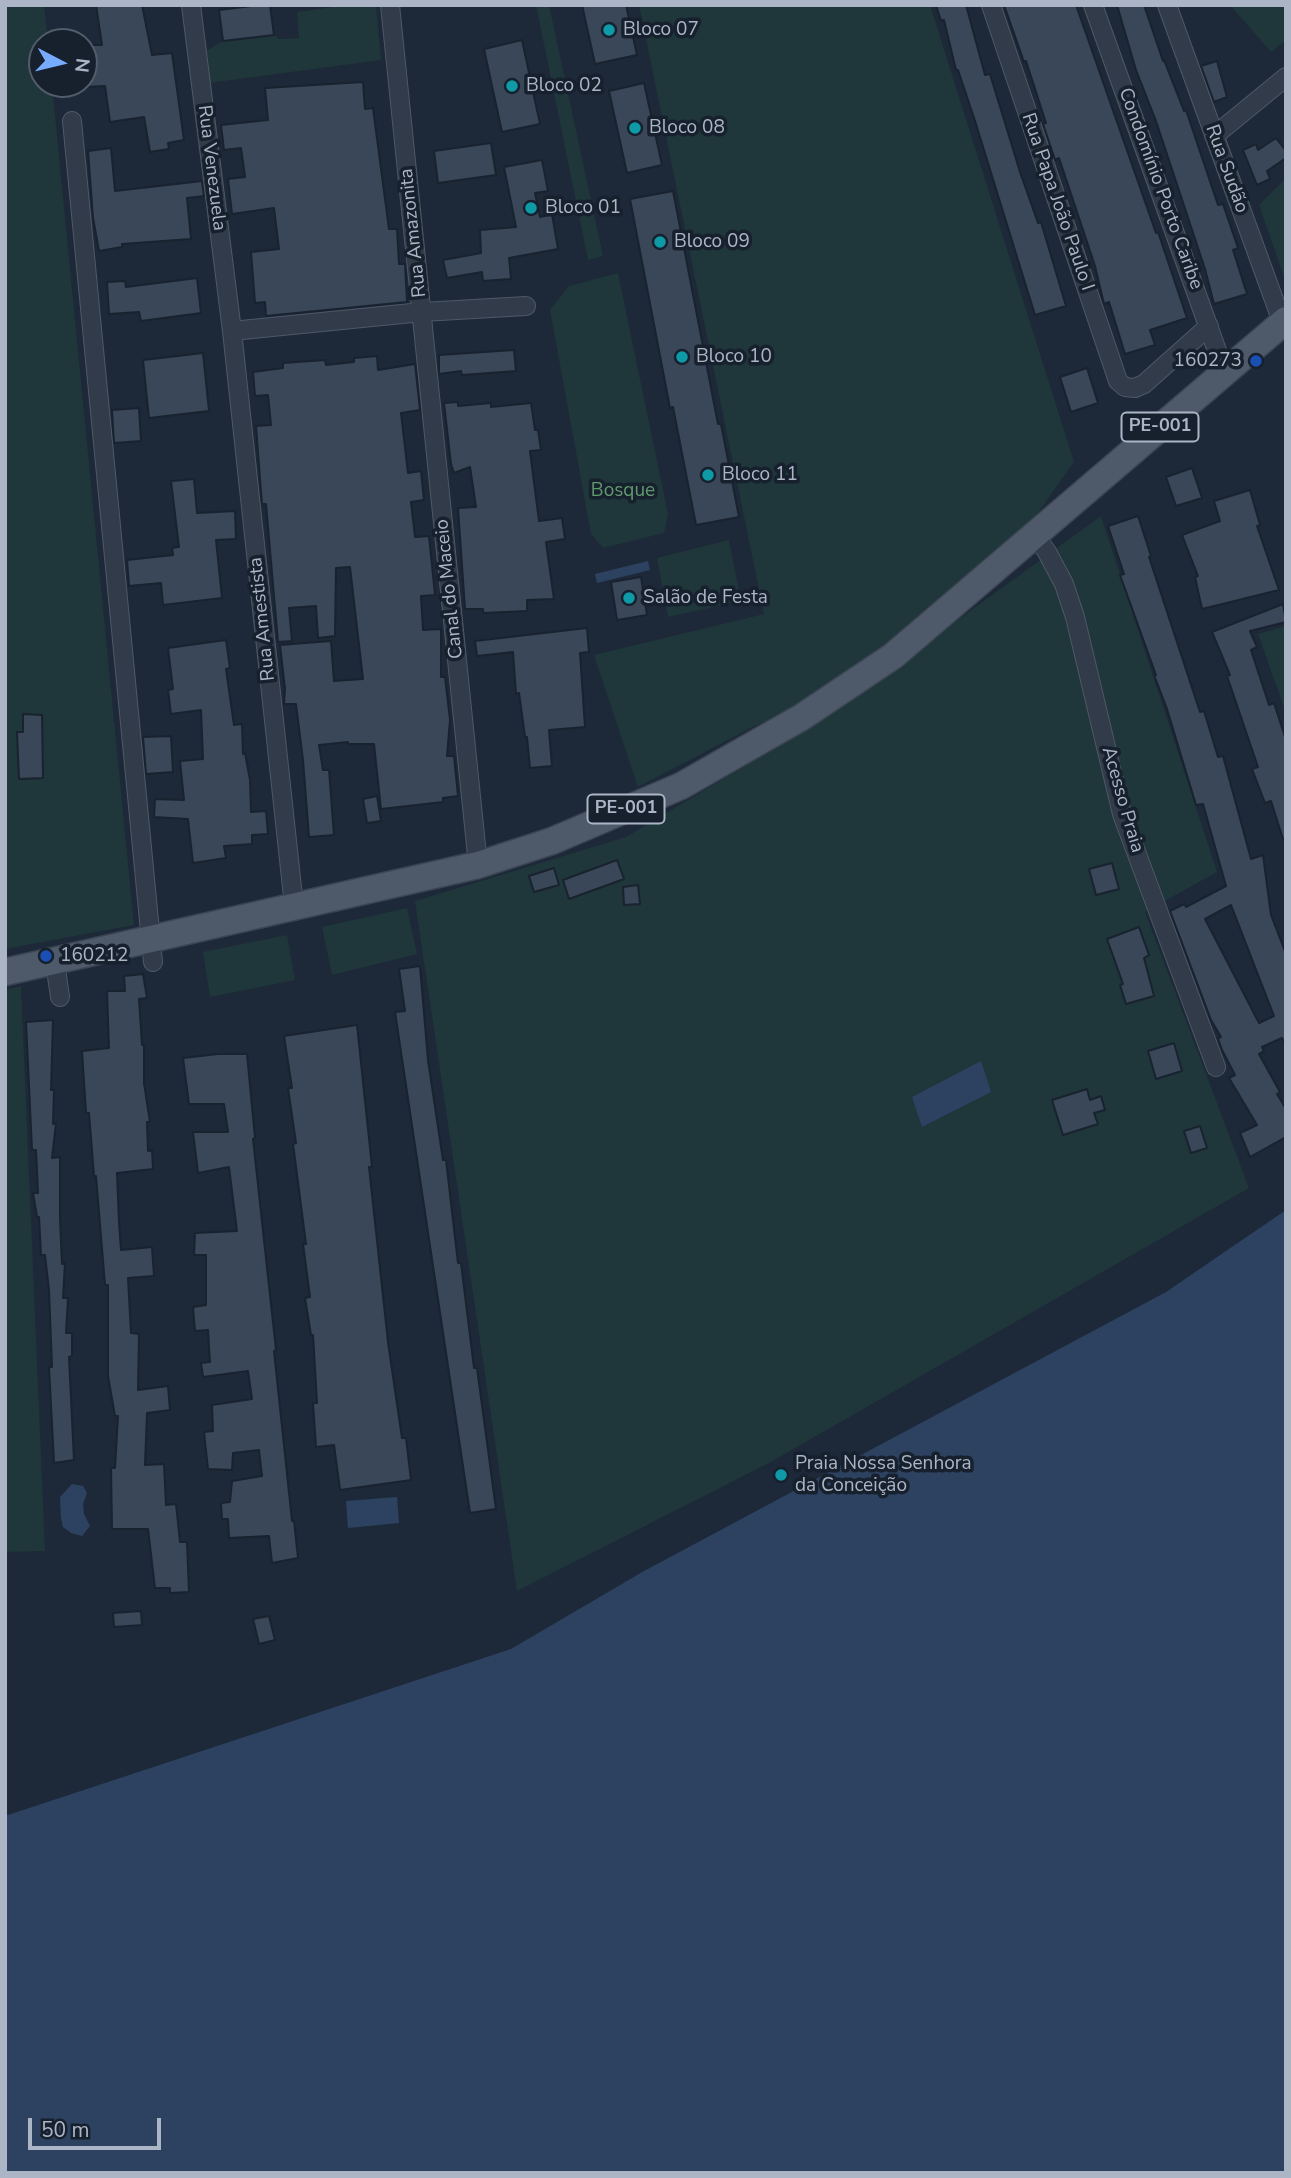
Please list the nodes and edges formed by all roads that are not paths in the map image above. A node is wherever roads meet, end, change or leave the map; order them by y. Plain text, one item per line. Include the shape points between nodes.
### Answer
1 (191, 5) edge
2 (390, 5) edge
3 (991, 5) edge
4 (1093, 5) edge
5 (1167, 5) edge
6 (1286, 77) edge
7 (72, 121) dead end
8 (1214, 136) junction
9 (526, 306) dead end
10 (422, 312) junction
11 (1284, 325) edge
12 (1209, 326) junction
13 (232, 331) junction
14 (1225, 373) junction
15 (1034, 534) junction
16 (478, 865) junction
17 (294, 906) junction
18 (151, 952) junction
19 (55, 962) junction
20 (5, 972) edge
21 (60, 998) dead end
22 (1216, 1066) dead end

1 - 13 street, Rua Venezuela
2 - 10 street, Rua Amazonita
3 - 12 street, Rua Papa João Paulo I via 1118,382 1135,388 1144,384
4 - 12 street, Condomínio Porto Caribe
5 - 8 street, Rua Sudão
6 - 8 street
7 - 18 street
8 - 11 street, Rua Sudão
9 - 10 street
10 - 13 street, Rua Amazonita
10 - 16 street, Canal do Maceio
11 - 14 main road, PE-001
12 - 14 street, Condomínio Porto Caribe
13 - 17 street, Rua Amestista
14 - 15 main road, PE-001
15 - 16 main road, PE-001 via 893,656 802,717 681,786 552,841
15 - 22 street, Acesso Praia via 1064,584 1076,617 1122,814
16 - 17 main road, PE-001
17 - 18 main road, PE-001
18 - 19 main road, PE-001
19 - 20 main road, PE-001
19 - 21 street

